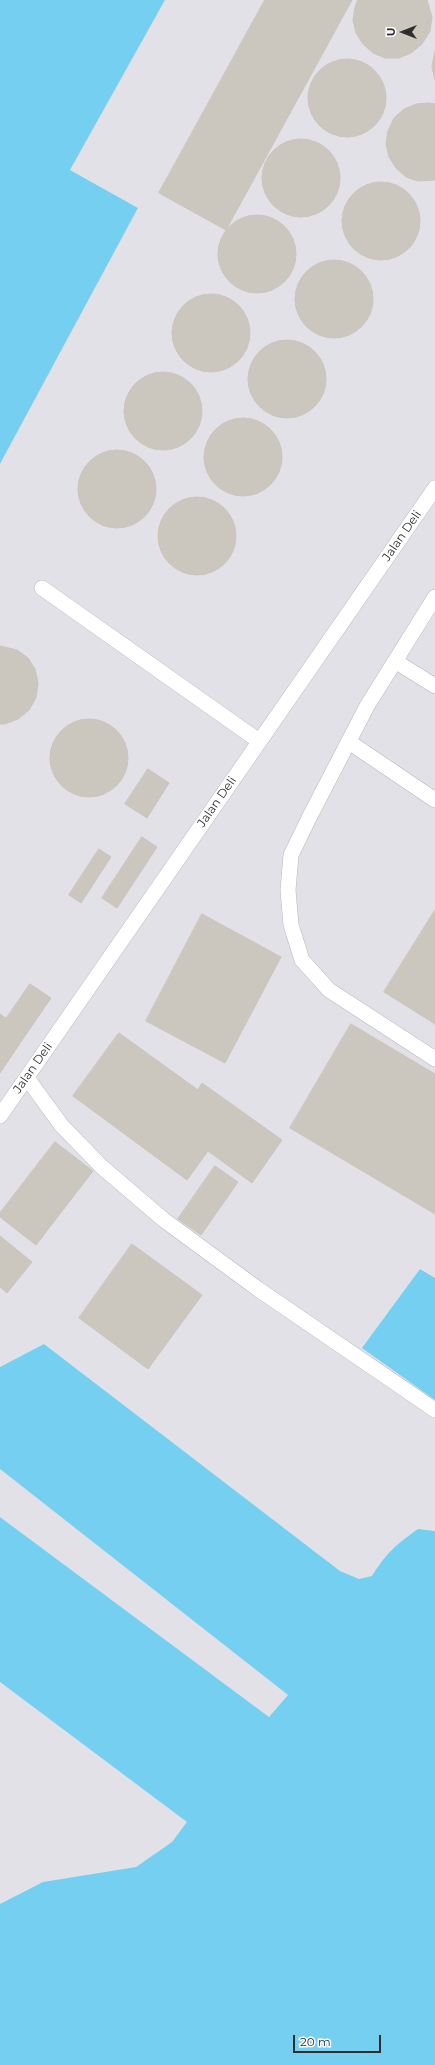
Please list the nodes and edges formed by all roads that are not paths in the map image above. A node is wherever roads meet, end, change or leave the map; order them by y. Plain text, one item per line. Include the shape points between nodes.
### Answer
1 (435, 488) edge
2 (42, 588) dead end
3 (435, 597) edge
4 (395, 661) junction
5 (435, 686) edge
6 (259, 741) junction
7 (349, 742) junction
8 (435, 800) edge
9 (435, 1059) edge
10 (27, 1078) junction
11 (0, 1116) edge
12 (435, 1410) edge

1 - 6 lane, Jalan Deli
2 - 6 lane
3 - 4 lane
4 - 5 lane
4 - 7 lane
6 - 10 lane, Jalan Deli
7 - 8 lane
7 - 9 lane via 291,856 288,890 291,925 302,960 329,990
10 - 11 lane, Jalan Deli
10 - 12 lane via 62,1126 102,1167 164,1220 258,1289

